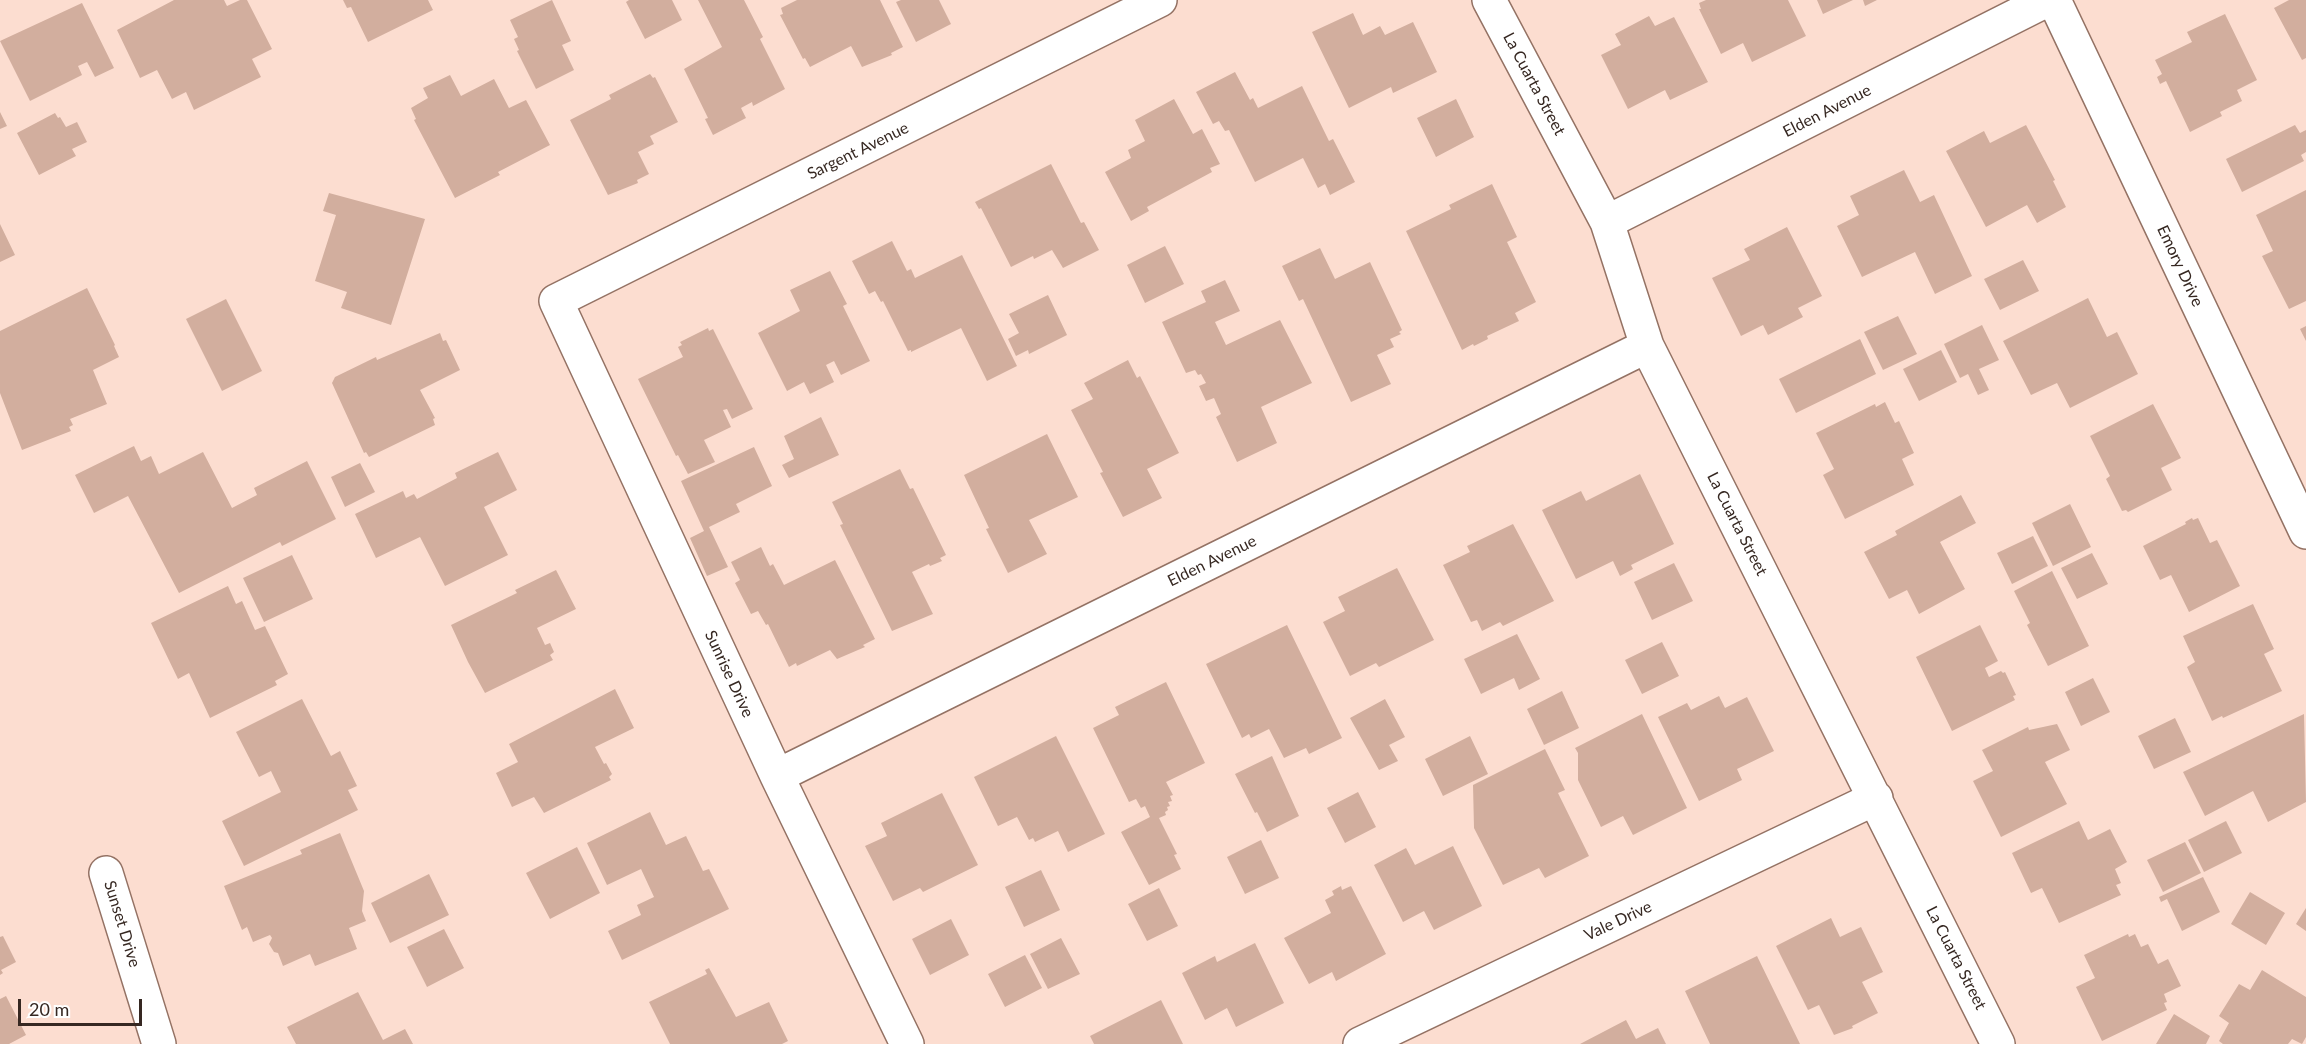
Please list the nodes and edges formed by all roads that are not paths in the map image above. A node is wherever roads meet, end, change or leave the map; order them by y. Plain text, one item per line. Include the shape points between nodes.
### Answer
1 (1160, 0) edge
2 (1489, 0) edge
3 (2047, 0) edge
4 (2054, 0) edge
5 (1607, 222) junction
6 (556, 301) joint
7 (1647, 346) junction
8 (2306, 532) edge
9 (777, 776) junction
10 (1876, 798) junction
11 (106, 873) dead end
12 (159, 1044) edge
13 (907, 1044) edge
14 (1360, 1044) edge
15 (1998, 1044) edge

1 - 6 street, Sargent Avenue
2 - 5 street, La Cuarta Street
3 - 5 street, Elden Avenue
4 - 8 street, Emory Drive
5 - 7 street, La Cuarta Street
6 - 9 street, Sunrise Drive
7 - 9 street, Elden Avenue
7 - 10 street, La Cuarta Street
9 - 13 street, Sunrise Drive
10 - 14 street, Vale Drive
10 - 15 street, La Cuarta Street
11 - 12 street, Sunset Drive

